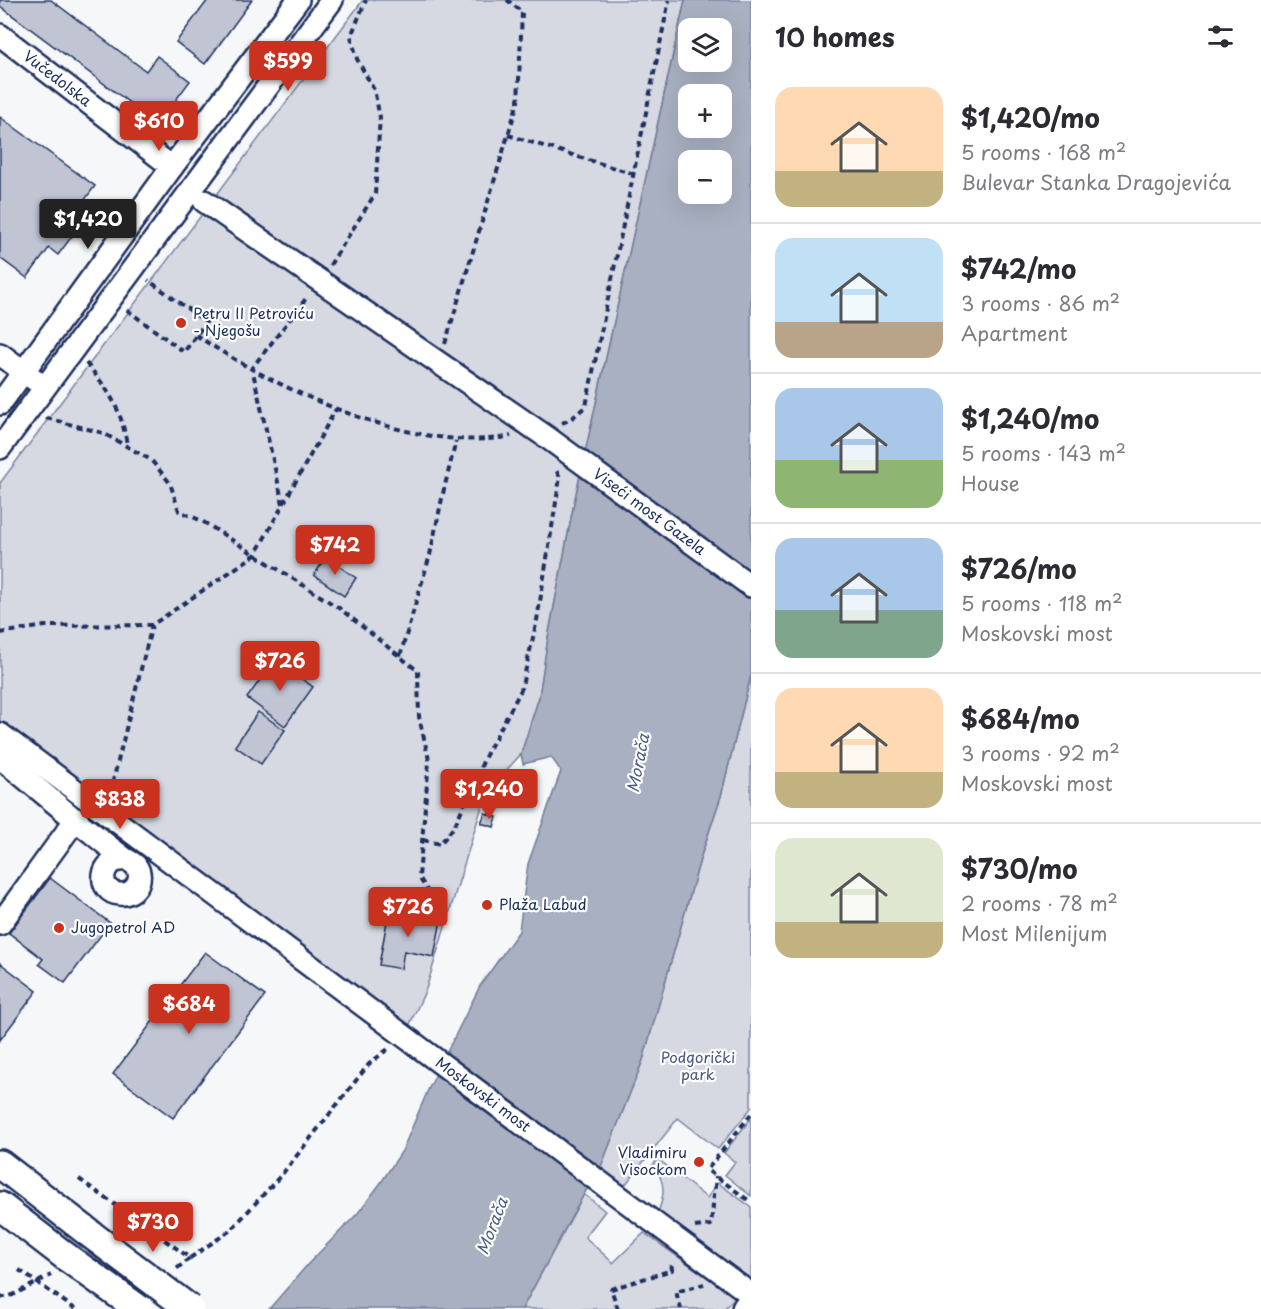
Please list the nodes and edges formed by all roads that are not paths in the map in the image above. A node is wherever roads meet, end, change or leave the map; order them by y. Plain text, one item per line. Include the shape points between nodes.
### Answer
1 (298, 0) edge
2 (332, 0) edge
3 (0, 35) edge
4 (172, 167) junction
5 (204, 201) dead end
6 (0, 354) edge
7 (24, 372) junction
8 (45, 387) junction
9 (0, 404) edge
10 (0, 448) edge
11 (751, 586) edge
12 (0, 734) edge
13 (0, 758) edge
14 (83, 825) junction
15 (126, 860) junction
16 (105, 872) junction
17 (0, 924) edge
18 (0, 1164) edge
19 (0, 1206) edge
20 (747, 1300) edge
21 (139, 1309) edge
22 (190, 1309) edge

1 - 4 street
2 - 8 street
3 - 4 street, Vučedolska
4 - 7 street
5 - 11 street, Viseći most Gazela via 543,435
6 - 7 street
7 - 8 street
7 - 9 street
8 - 10 street
12 - 20 street, Moskovski most, bridge via 728,1276
13 - 14 street
14 - 15 street
14 - 16 street via 98,845
14 - 17 street
15 - 16 street via 115,860
15 - 16 street via 136,866 139,877 132,891 120,895 109,890
18 - 22 main road, bridge
19 - 21 main road, bridge via 63,1265

